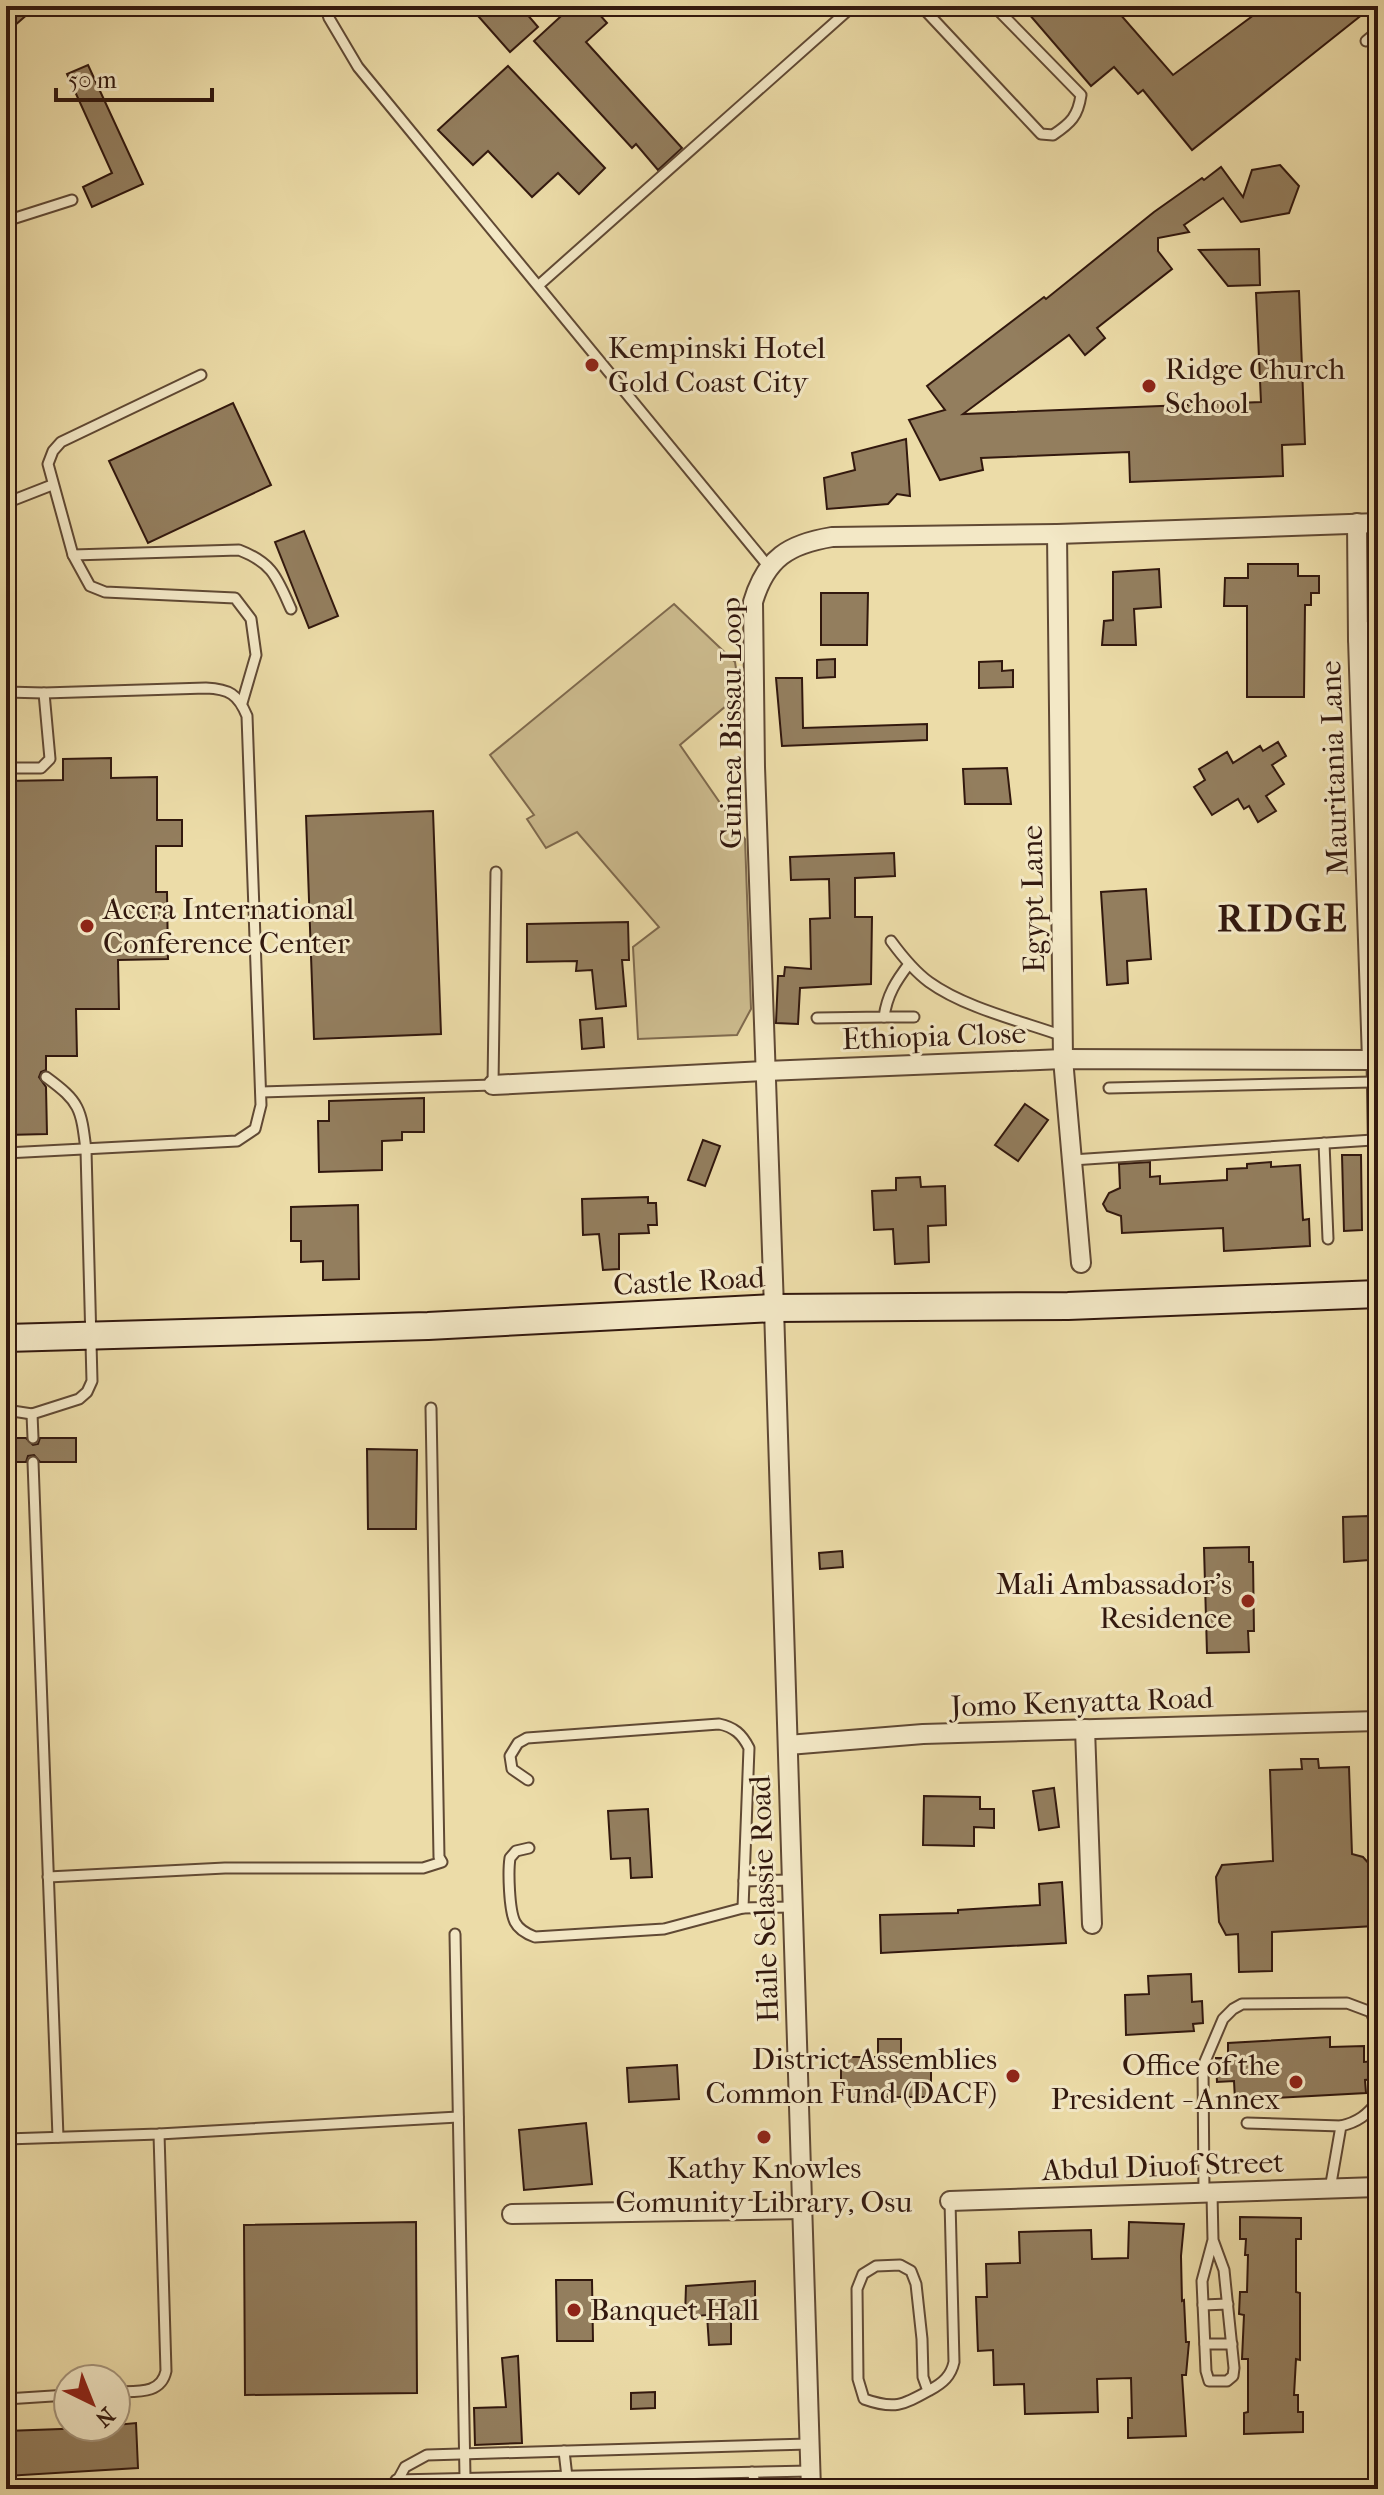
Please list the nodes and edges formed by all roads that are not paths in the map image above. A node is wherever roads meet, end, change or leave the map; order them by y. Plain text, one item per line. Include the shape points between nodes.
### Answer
1 (325, 6) edge
2 (853, 6) edge
3 (921, 6) edge
4 (994, 6) edge
5 (1378, 31) edge
6 (1366, 41) dead end
7 (72, 200) dead end
8 (6, 221) edge
9 (539, 285) junction
10 (201, 375) dead end
11 (52, 485) junction
12 (6, 503) edge
13 (1357, 523) junction
14 (1378, 523) edge
15 (1057, 534) junction
16 (73, 555) junction
17 (769, 567) junction
18 (291, 609) dead end
19 (1378, 625) edge
20 (1358, 639) junction
21 (6, 692) edge
22 (44, 693) junction
23 (242, 703) junction
24 (6, 768) edge
25 (496, 872) dead end
26 (891, 941) dead end
27 (909, 964) junction
28 (884, 1017) junction
29 (914, 1017) dead end
30 (817, 1018) dead end
31 (1063, 1036) junction
32 (1063, 1059) junction
33 (1375, 1060) edge
34 (766, 1071) junction
35 (46, 1077) dead end
36 (1372, 1082) junction
37 (493, 1085) junction
38 (1109, 1088) dead end
39 (261, 1092) junction
40 (1375, 1137) edge
41 (1324, 1143) junction
42 (86, 1150) junction
43 (6, 1153) edge
44 (1072, 1160) junction
45 (1375, 1234) dead end
46 (1328, 1239) dead end
47 (1081, 1263) dead end
48 (1377, 1293) edge
49 (774, 1308) junction
50 (91, 1335) junction
51 (6, 1338) edge
52 (431, 1408) dead end
53 (6, 1410) edge
54 (32, 1414) junction
55 (33, 1438) dead end
56 (33, 1462) dead end
57 (1378, 1721) edge
58 (1085, 1729) junction
59 (788, 1745) junction
60 (528, 1780) dead end
61 (529, 1848) dead end
62 (48, 1877) junction
63 (792, 1880) junction
64 (744, 1881) junction
65 (793, 1907) junction
66 (743, 1908) junction
67 (1092, 1924) dead end
68 (455, 1934) dead end
69 (1378, 2030) edge
70 (1378, 2101) edge
71 (458, 2117) junction
72 (1247, 2123) dead end
73 (1341, 2126) junction
74 (159, 2134) junction
75 (58, 2137) junction
76 (6, 2139) edge
77 (1378, 2187) edge
78 (1330, 2189) junction
79 (1208, 2194) junction
80 (950, 2201) joint
81 (802, 2209) junction
82 (512, 2214) dead end
83 (1213, 2240) junction
84 (1228, 2304) junction
85 (1203, 2305) junction
86 (1205, 2344) junction
87 (1232, 2344) junction
88 (132, 2391) edge
89 (928, 2391) junction
90 (52, 2396) edge
91 (6, 2399) edge
92 (809, 2444) junction
93 (564, 2451) junction
94 (464, 2453) junction
95 (752, 2472) junction
96 (465, 2477) junction
97 (567, 2477) junction
98 (810, 2480) edge
99 (395, 2484) edge
100 (757, 2489) edge

1 - 9 lane via 358,67
2 - 9 lane
3 - 4 lane via 1041,134 1053,135 1078,112 1081,95
5 - 6 lane
7 - 8 lane
9 - 17 lane
10 - 11 lane via 61,442 48,464
11 - 12 lane
11 - 16 lane
13 - 14 street, Guinea Bissau Loop
13 - 15 street, Guinea Bissau Loop
13 - 20 street, Mauritania Lane
15 - 17 street, Guinea Bissau Loop via 832,537 804,542
15 - 31 street, Egypt Lane
16 - 18 lane via 239,550 258,558 275,575
16 - 23 lane via 90,586 105,592 235,598 251,619 256,655
17 - 34 street, Guinea Bissau Loop via 753,602
19 - 20 street
20 - 33 street, Mauritania Lane
21 - 22 lane
22 - 23 lane via 226,689
22 - 24 lane via 50,759 41,768
23 - 39 lane via 247,716
25 - 37 lane
26 - 27 lane
27 - 28 lane via 894,983
27 - 31 lane via 929,983 964,1001
28 - 29 lane
28 - 30 lane
31 - 32 street, Egypt Lane
32 - 33 street, Ethiopia Close
32 - 34 street, Ethiopia Close
32 - 44 street, Egypt Lane
33 - 36 lane
34 - 37 street, Ethiopia Close
34 - 49 street, Guinea Bissau Loop
35 - 42 lane via 72,1096 82,1118
36 - 38 lane
36 - 40 lane
37 - 39 lane
39 - 42 lane via 255,1129 237,1141
40 - 41 lane
40 - 45 lane
41 - 44 lane
41 - 46 lane
42 - 43 lane
42 - 50 lane
44 - 47 street, Egypt Lane
48 - 49 main road, Castle Road via 1068,1306
49 - 50 main road, Castle Road via 428,1326
49 - 59 street, Haile Selassie Road
50 - 51 main road, Castle Road
50 - 54 lane via 92,1381 87,1392
52 - 62 lane via 442,1862 423,1868 225,1868
53 - 54 lane
54 - 55 lane
56 - 62 lane
57 - 58 street, Jomo Kenyatta Road
58 - 59 street, Jomo Kenyatta Road
58 - 67 street
59 - 63 street, Haile Selassie Road
60 - 64 lane via 512,1769 510,1756 527,1738 730,1726 749,1748
61 - 66 lane via 516,1851 509,1868 514,1921 535,1937 664,1929
62 - 75 lane
63 - 64 lane
63 - 65 street, Haile Selassie Road
64 - 66 lane
65 - 66 lane
65 - 81 street, Haile Selassie Road
68 - 71 lane
69 - 79 lane via 1371,2012 1347,2003 1242,2004 1233,2009 1223,2019 1203,2066
70 - 73 lane via 1368,2114
71 - 74 lane
71 - 94 lane
72 - 73 lane
73 - 78 lane
74 - 75 lane
74 - 88 lane via 166,2371 153,2390
75 - 76 lane
77 - 78 street, Abdul Diuof Street
78 - 79 street, Abdul Diuof Street
79 - 80 street, Abdul Diuof Street
79 - 83 lane
80 - 89 lane via 954,2362 948,2377
81 - 82 street
81 - 92 street, Haile Selassie Road
83 - 84 lane
83 - 85 lane via 1203,2273
84 - 85 lane
84 - 87 lane
85 - 86 lane
86 - 87 lane
86 - 87 lane via 1206,2376 1212,2382 1233,2376
89 - 89 lane via 903,2405 882,2406 864,2399 858,2379 857,2289 863,2274 876,2266 900,2265 911,2271
90 - 91 lane
92 - 93 lane
92 - 98 street, Haile Selassie Road
93 - 94 lane
93 - 97 lane
94 - 96 lane
94 - 99 lane via 427,2455 405,2467
95 - 97 lane
95 - 98 lane
95 - 100 lane
96 - 97 lane
96 - 99 lane

